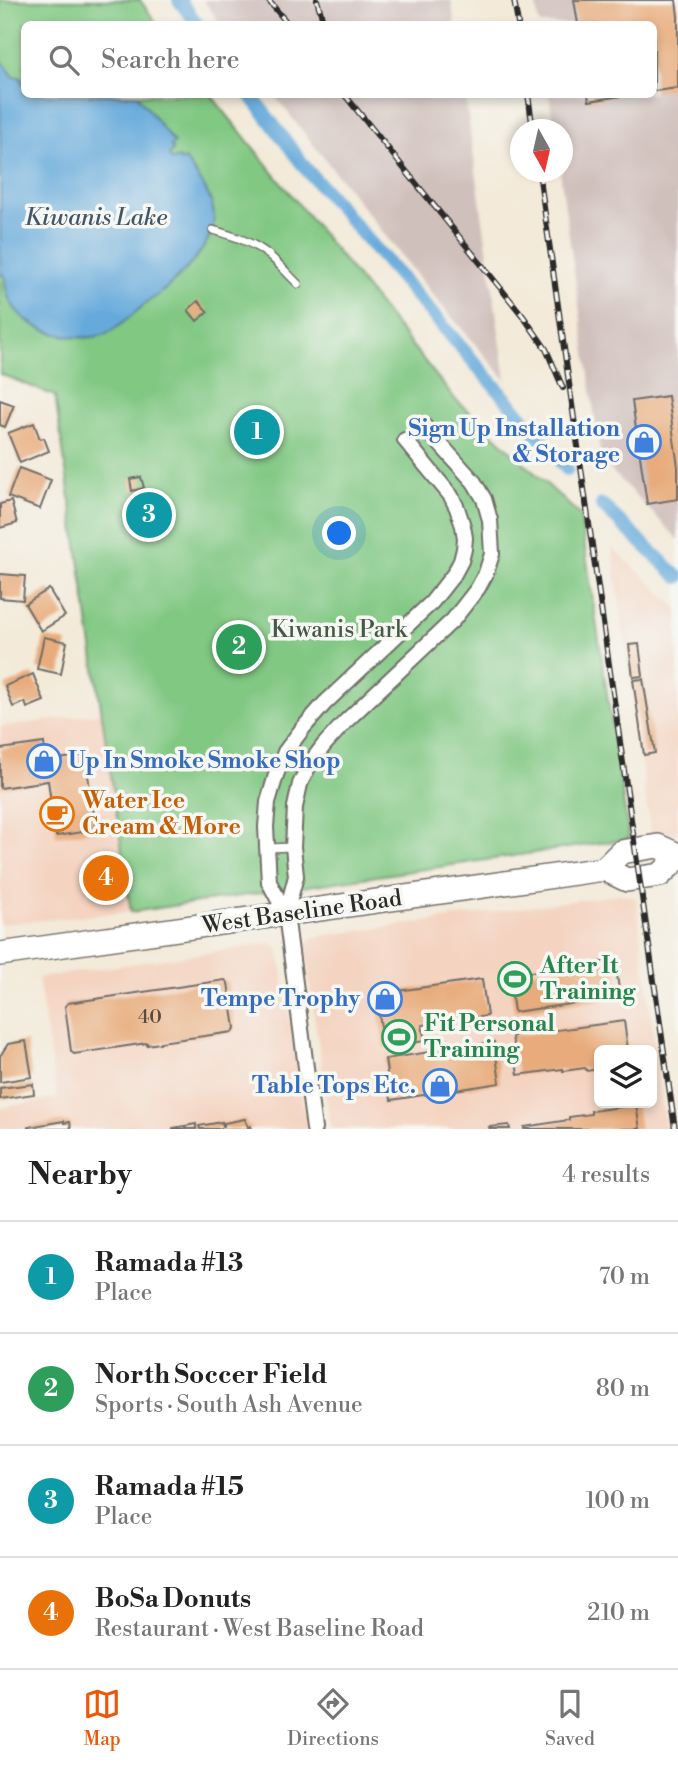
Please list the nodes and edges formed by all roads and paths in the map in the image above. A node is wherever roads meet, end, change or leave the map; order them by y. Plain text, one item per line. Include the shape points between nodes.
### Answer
1 (213, 230) dead end
2 (298, 284) dead end
3 (424, 426) dead end
4 (405, 440) dead end
5 (293, 847) junction
6 (266, 848) junction
7 (678, 856) edge
8 (286, 914) junction
9 (0, 954) edge
10 (314, 1129) edge

1 - 2 lane via 256,246
3 - 5 street via 484,499 492,554 478,588 453,620 345,722 309,765 295,807
4 - 6 street via 457,508 465,538 461,561 432,602 325,703 285,752 268,802
5 - 6 lane
5 - 8 street via 296,876
6 - 8 street via 269,882
7 - 8 main road, West Baseline Road via 658,846 621,852 604,869
8 - 9 main road, West Baseline Road
8 - 10 street

